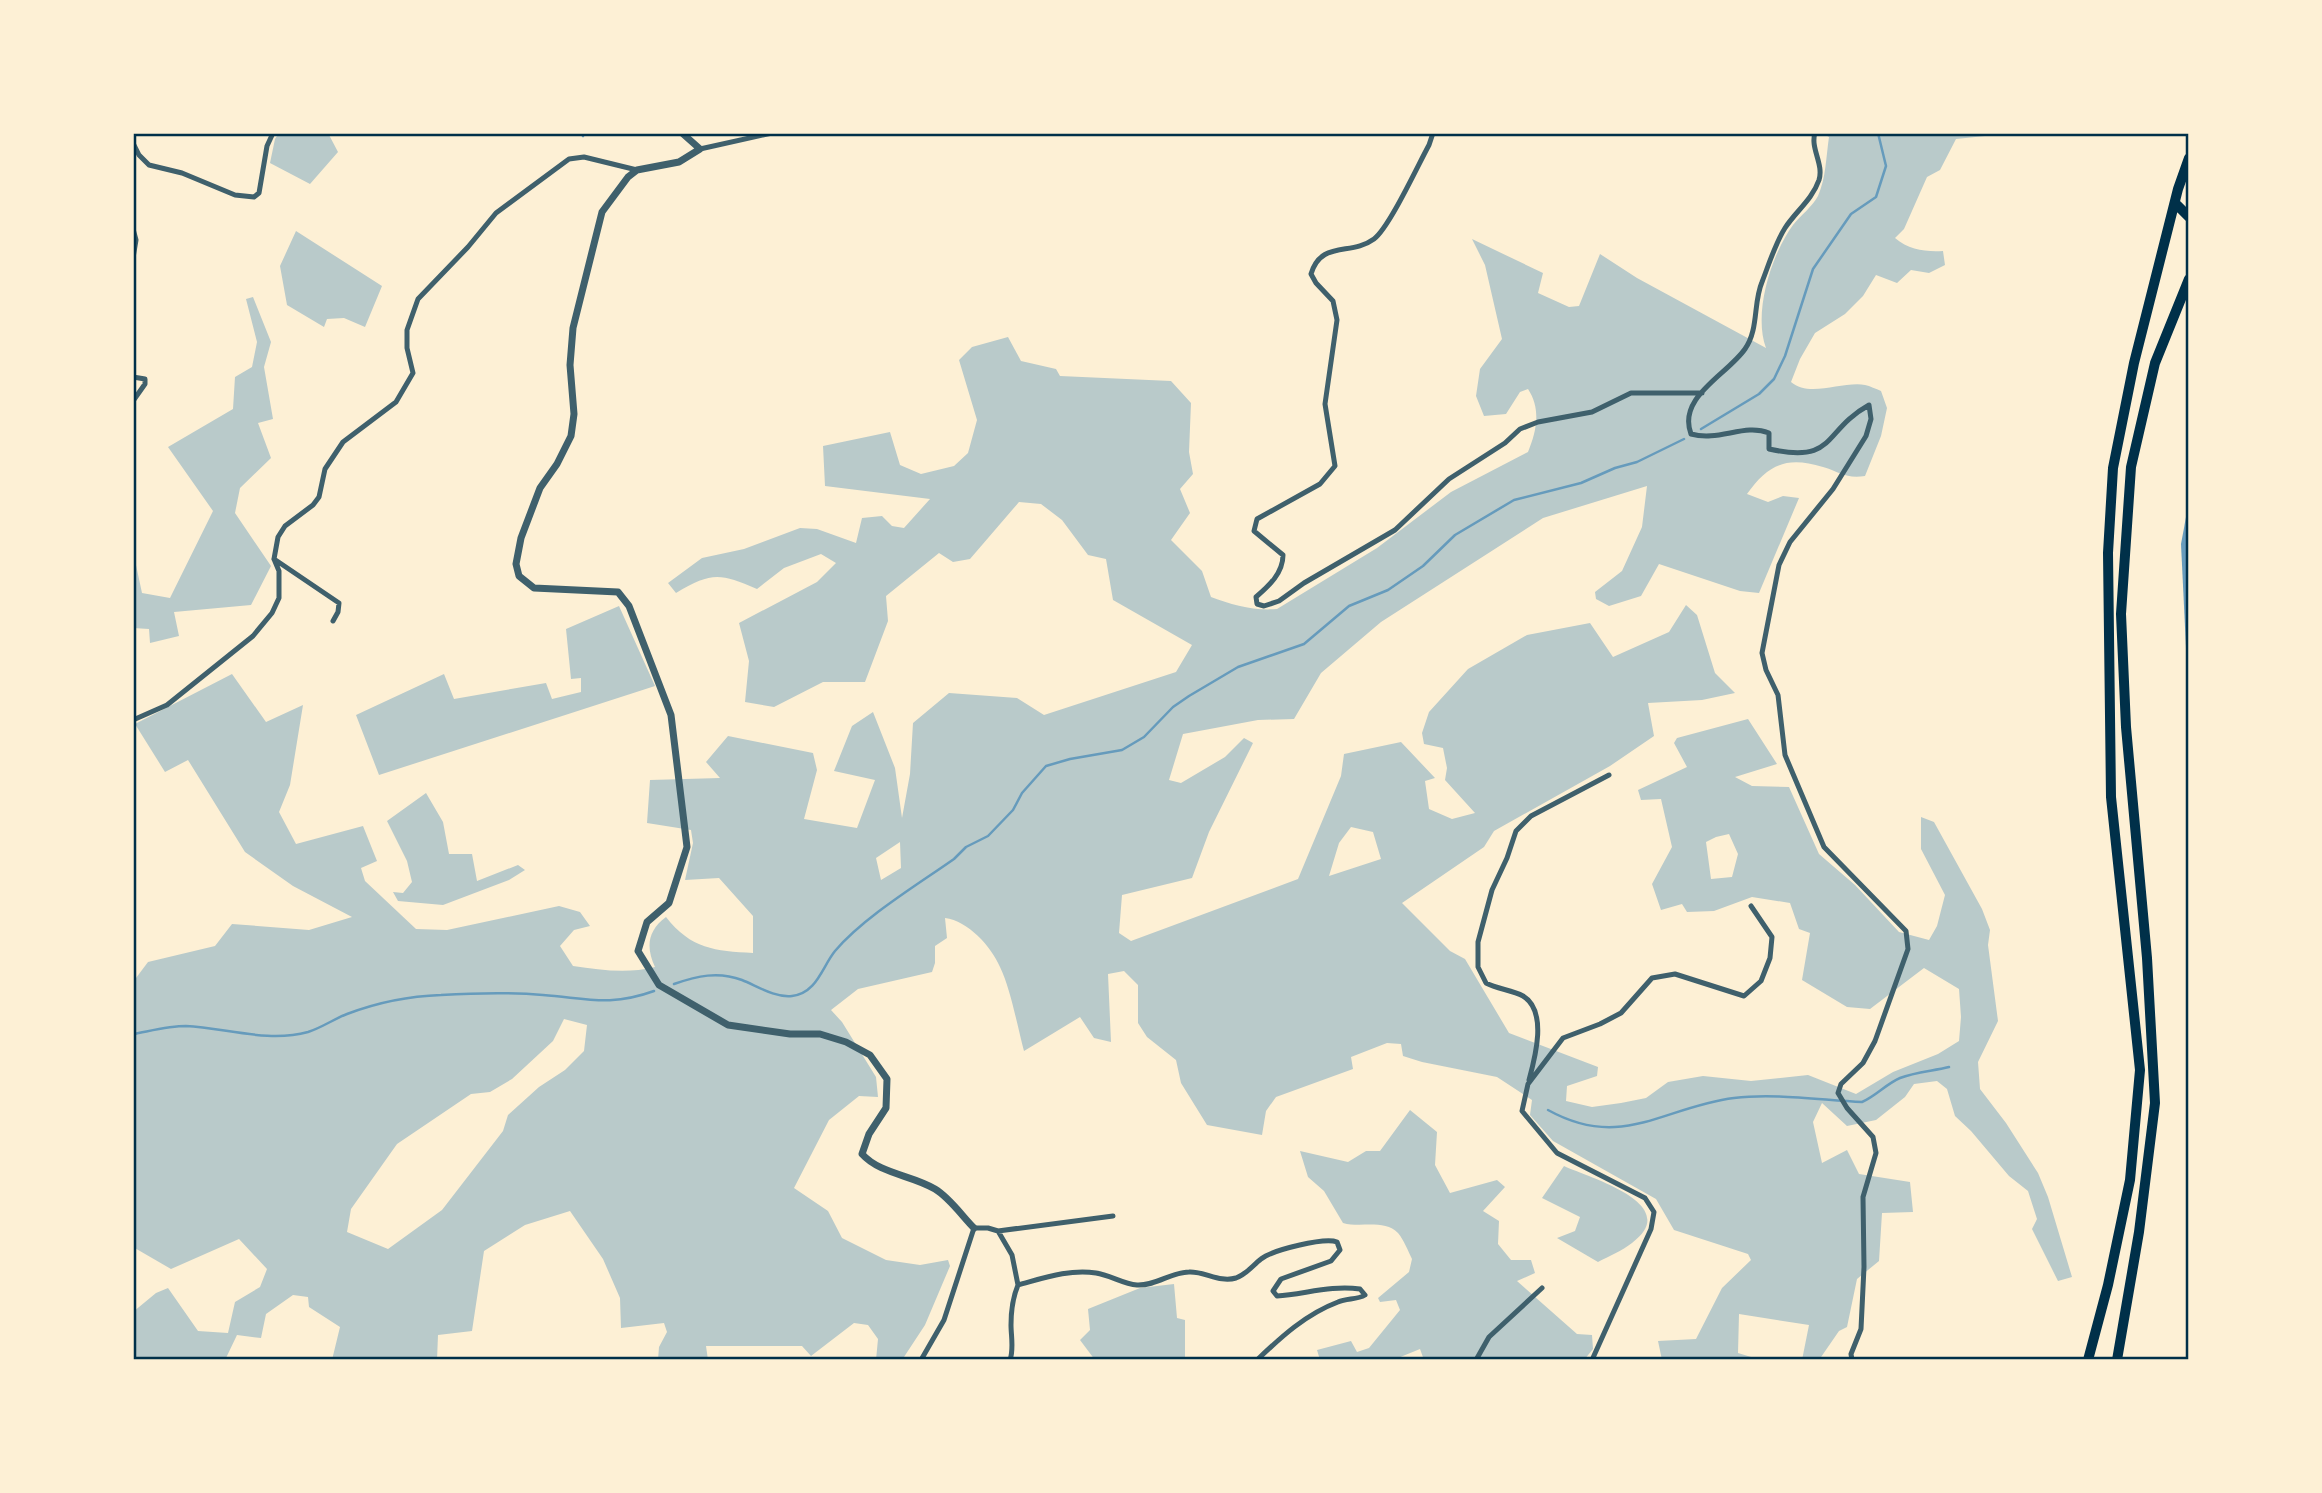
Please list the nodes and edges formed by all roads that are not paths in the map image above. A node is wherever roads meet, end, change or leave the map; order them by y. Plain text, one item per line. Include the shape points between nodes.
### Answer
1 (273, 133) edge
2 (682, 133) edge
3 (772, 133) edge
4 (1433, 133) edge
5 (1815, 133) edge
6 (133, 143) edge
7 (700, 149) junction
8 (2189, 158) edge
9 (637, 170) junction
10 (2186, 175) edge
11 (2175, 203) junction
12 (2189, 217) edge
13 (133, 229) edge
14 (133, 258) edge
15 (2189, 278) edge
16 (133, 377) edge
17 (1702, 393) junction
18 (133, 401) edge
19 (275, 559) junction
20 (333, 621) dead end
21 (133, 720) edge
22 (1609, 775) dead end
23 (1751, 906) dead end
24 (1528, 1084) junction
25 (1113, 1216) dead end
26 (974, 1228) junction
27 (998, 1231) junction
28 (1018, 1284) junction
29 (1542, 1287) dead end
30 (921, 1360) edge
31 (1010, 1360) edge
32 (1257, 1360) edge
33 (1476, 1360) edge
34 (1592, 1360) edge
35 (1852, 1360) edge
36 (2088, 1360) edge
37 (2117, 1360) edge

1 - 6 street via 259,193 254,197 235,195 149,165
2 - 7 street
3 - 7 street
4 - 17 street via 1373,240 1323,254 1314,262 1311,274 1333,302 1337,320 1325,404 1335,466 1320,484 1257,519 1254,531 1283,555 1274,579 1256,597 1257,604 1279,601 1395,530 1449,479 1520,429 1592,412 1631,393
5 - 17 street via 1812,141 1820,177 1776,248 1760,286 1755,326 1746,348
7 - 9 street via 679,162
8 - 10 highway
9 - 19 street via 584,157 569,159 496,213 418,299 407,330 413,373 396,402 343,442 325,470 313,505 278,537
9 - 26 street via 602,212 573,328 571,436 540,488 516,564 519,576 534,588 618,592 629,606 671,715 687,847 669,904 647,922 638,951 659,985 728,1025 820,1034 870,1055 887,1079 886,1108 862,1154 871,1164 936,1189
10 - 11 highway
11 - 12 highway
11 - 36 highway via 2113,468 2108,553 2111,797 2140,1070 2130,1180
13 - 14 street
15 - 37 highway via 2155,363 2131,467 2121,614 2155,1104
16 - 18 street via 145,379
17 - 35 street via 1692,403 1687,424 1691,434 1702,437 1759,428 1769,433 1769,449 1794,454 1813,452 1829,443 1869,405 1866,436 1833,489 1790,542 1779,565 1762,653 1778,695 1785,755 1824,847 1906,931 1908,949 1875,1041 1838,1093 1873,1137 1876,1153 1863,1197 1861,1329
19 - 20 street via 339,603
19 - 21 street via 279,598 253,636 167,705
22 - 24 street via 1531,816 1516,831 1492,890 1478,942 1478,967 1486,983 1525,997 1536,1017 1538,1034
23 - 24 street via 1772,937 1770,958 1760,981 1744,996 1675,974 1652,978 1621,1013 1563,1038
24 - 34 street via 1522,1111 1557,1153 1645,1198 1654,1212 1651,1229
25 - 27 street
26 - 27 street
26 - 30 street via 944,1320
27 - 28 street via 1012,1255
28 - 31 street
28 - 32 street via 1064,1273 1099,1273 1138,1285 1189,1271 1216,1279 1236,1278 1262,1257 1306,1243 1337,1242 1340,1250 1331,1261 1281,1279 1273,1292 1277,1296 1349,1287 1365,1295 1340,1301 1294,1326
29 - 33 street via 1489,1337

